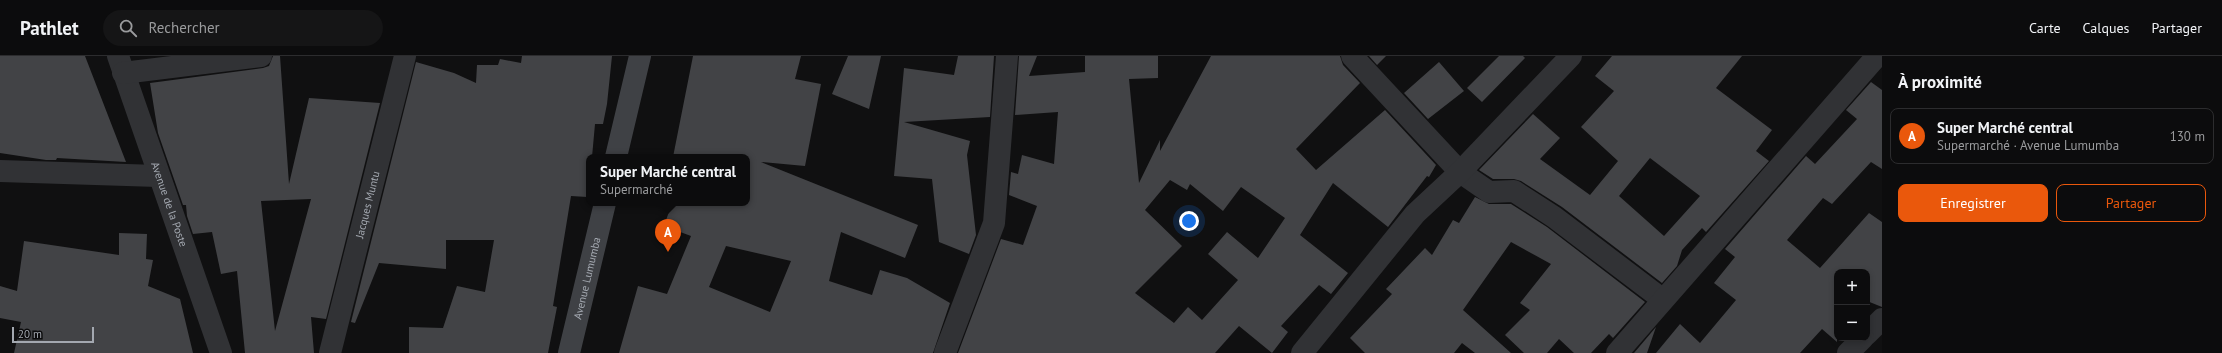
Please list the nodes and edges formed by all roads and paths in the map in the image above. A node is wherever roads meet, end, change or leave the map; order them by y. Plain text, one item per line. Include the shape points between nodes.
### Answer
1 (261, 56) edge
2 (405, 56) edge
3 (640, 56) edge
4 (1007, 56) edge
5 (1352, 56) edge
6 (1571, 56) edge
7 (1877, 56) edge
8 (121, 64) edge
9 (617, 154) edge
10 (0, 170) edge
11 (1460, 172) junction
12 (158, 176) junction
13 (604, 206) edge
14 (1662, 299) junction
15 (1882, 319) edge
16 (1870, 331) edge
17 (1860, 341) edge
18 (221, 353) edge
19 (330, 353) edge
20 (569, 353) edge
21 (945, 353) edge
22 (1302, 353) edge
23 (1617, 353) edge
24 (1848, 353) edge

1 - 8 street
2 - 19 street, Jacques Muntu
3 - 9 main road
4 - 21 street via 994,223
5 - 11 street
6 - 11 street
7 - 14 street
8 - 12 street, Avenue de la Poste
10 - 12 street
11 - 14 street via 1489,192 1514,191 1554,217
11 - 22 street via 1415,214
12 - 18 street, Avenue de la Poste
13 - 20 main road, Avenue Lumumba
14 - 23 street
15 - 16 street
17 - 24 street

